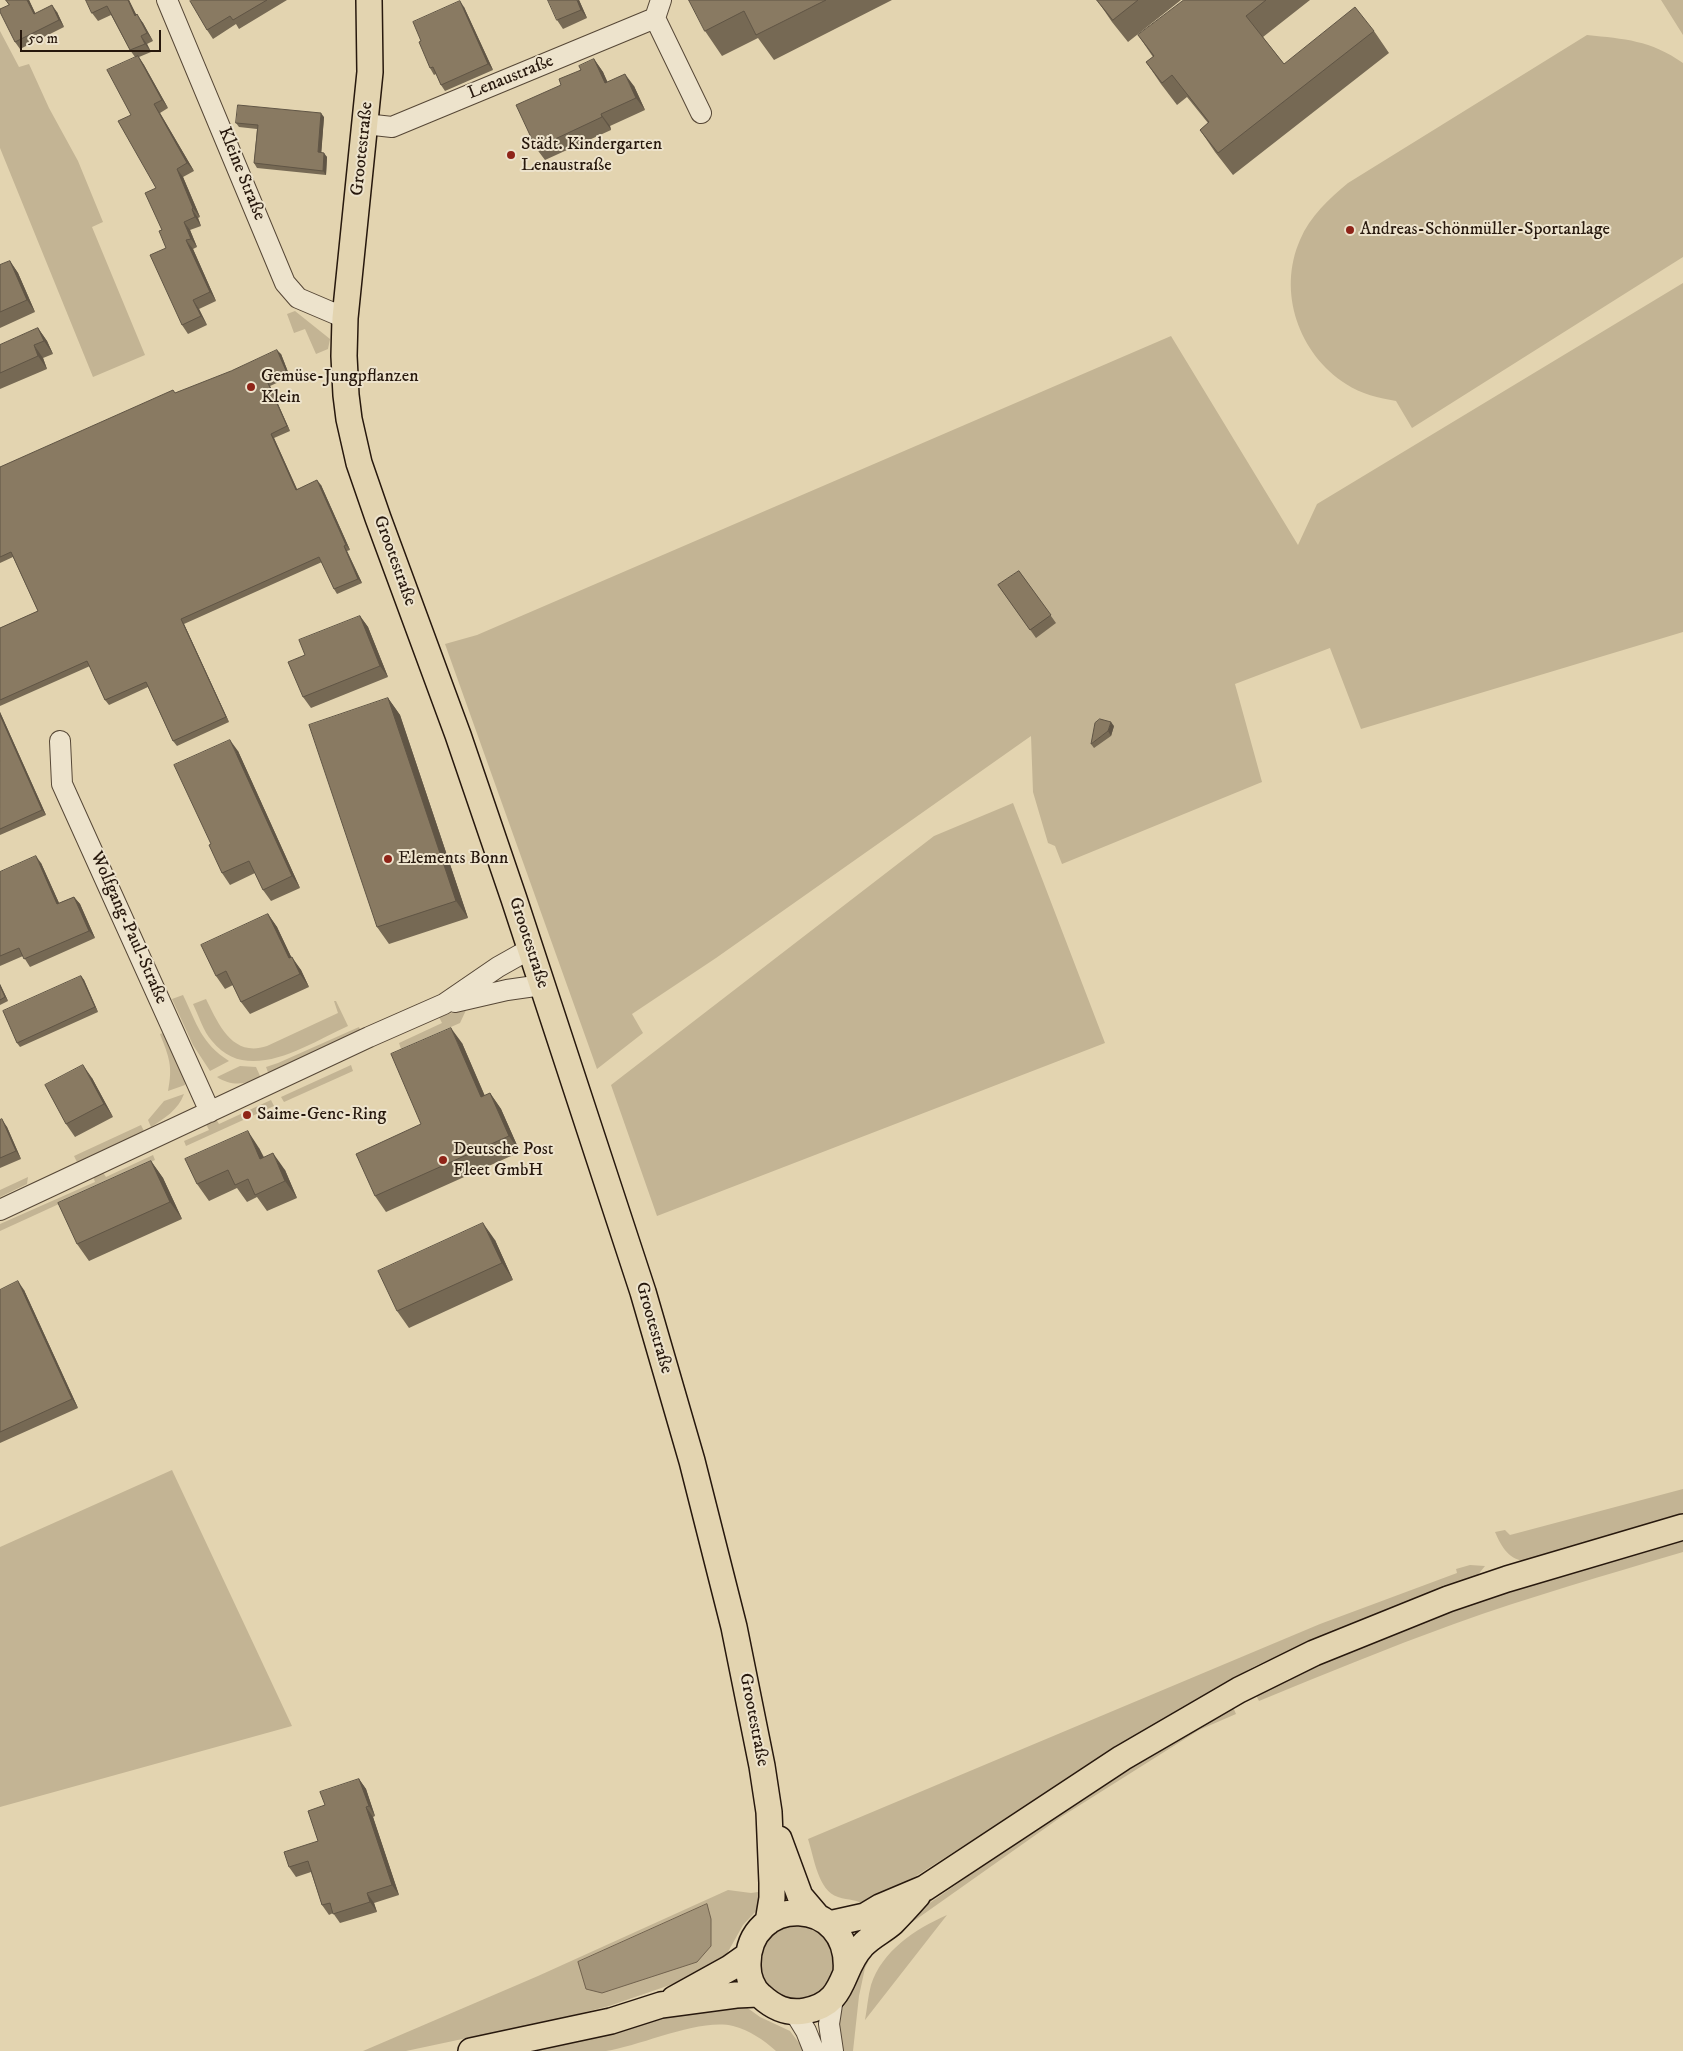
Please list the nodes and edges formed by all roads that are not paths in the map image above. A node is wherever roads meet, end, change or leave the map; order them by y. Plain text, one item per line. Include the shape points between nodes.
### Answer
1 (167, 0) edge
2 (369, 0) edge
3 (387, 0) edge
4 (658, 9) edge
5 (370, 72) junction
6 (701, 113) dead end
7 (365, 124) junction
8 (346, 318) junction
9 (60, 741) dead end
10 (530, 949) junction
11 (542, 985) junction
12 (444, 1004) junction
13 (210, 1112) junction
14 (0, 1210) edge
15 (1683, 1527) edge
16 (769, 1812) junction
17 (925, 1888) junction
18 (823, 1920) junction
19 (768, 1922) junction
20 (747, 1956) junction
21 (846, 1974) junction
22 (758, 1994) junction
23 (833, 1998) junction
24 (661, 2005) junction
25 (795, 2013) junction
26 (471, 2051) edge
27 (814, 2051) edge
28 (833, 2051) edge

1 - 8 street, Kleine Straße via 285,283 298,298
2 - 5 main road, Grootestraße
3 - 5 main road, Grootestraße
4 - 6 street, Lenaustraße
4 - 7 street, Lenaustraße via 392,127
5 - 7 main road, Grootestraße
7 - 8 main road, Grootestraße
8 - 10 main road, Grootestraße via 346,395 360,463 458,735
9 - 13 street, Wolfgang-Paul-Straße via 62,784
10 - 11 main road, Grootestraße
10 - 12 street
11 - 12 street
11 - 16 main road, Grootestraße via 643,1292 692,1461 736,1635
12 - 13 street
13 - 14 street
15 - 17 main road via 1448,1599 1314,1653 1239,1690 1122,1758
16 - 18 main road, Grootestraße via 800,1896
16 - 19 main road, Grootestraße via 772,1898
17 - 18 main road via 872,1911
17 - 21 main road via 891,1923 861,1947
18 - 19 main road via 800,1912 783,1914
18 - 21 main road via 839,1934 845,1947
19 - 20 main road via 757,1932
20 - 22 main road via 748,1971
20 - 24 main road
21 - 23 main road
22 - 24 main road
22 - 25 main road via 774,2007
23 - 25 main road via 816,2009
23 - 28 street via 829,2024
24 - 26 main road via 611,2020
25 - 27 street

